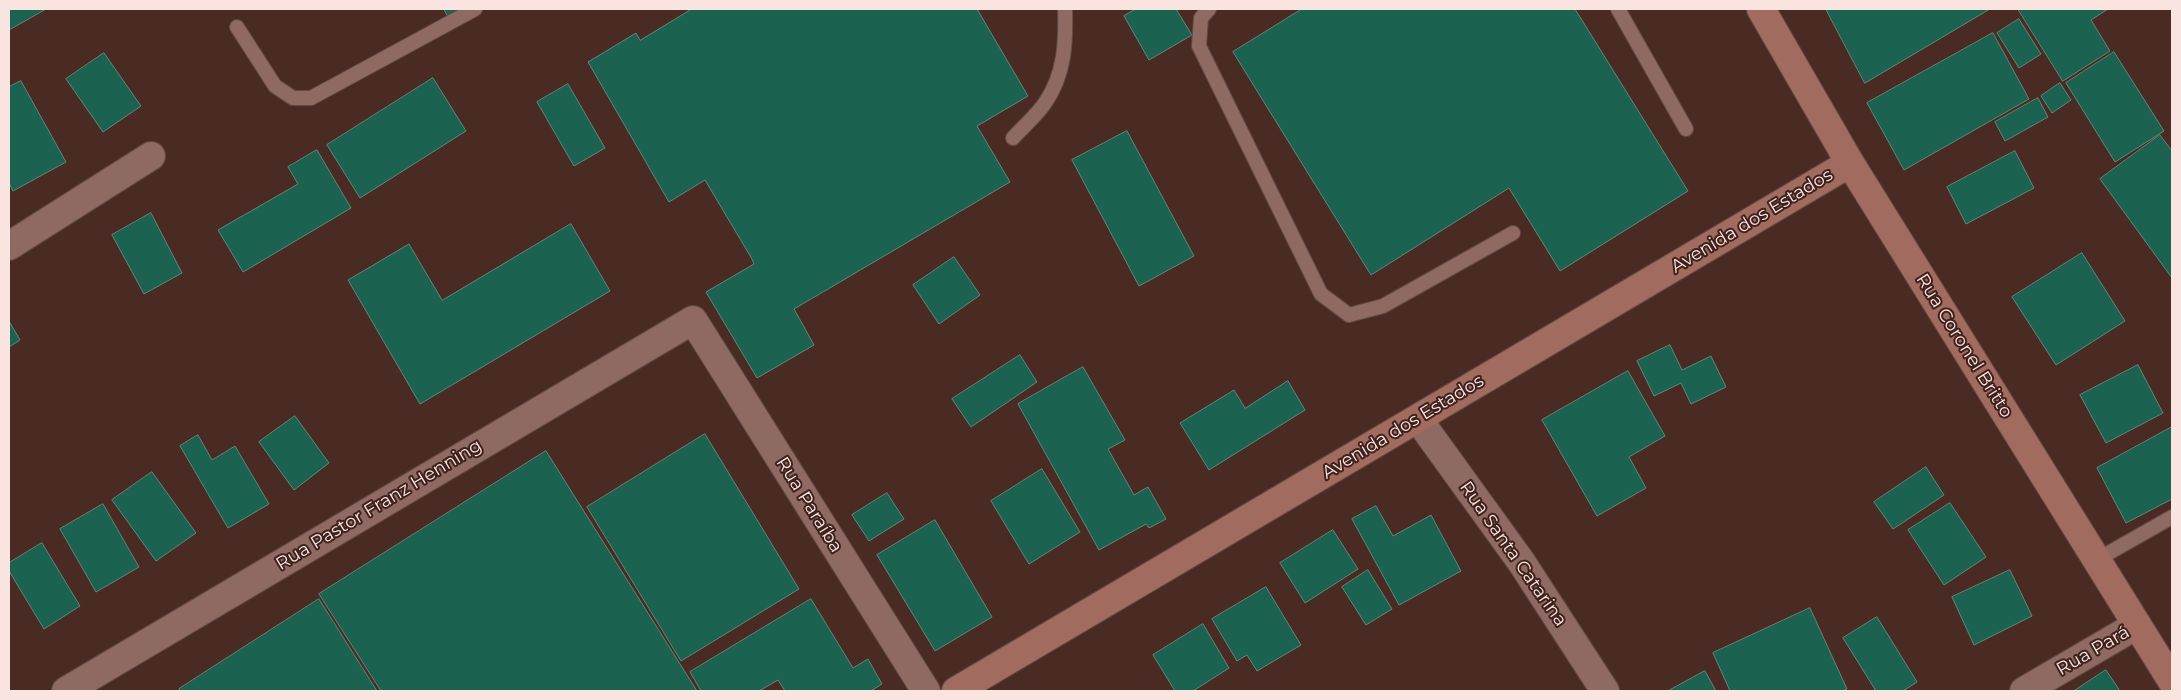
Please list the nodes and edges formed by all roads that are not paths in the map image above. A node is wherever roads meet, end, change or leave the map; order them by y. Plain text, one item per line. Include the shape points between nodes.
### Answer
1 (475, 9) edge
2 (1065, 9) edge
3 (1209, 9) edge
4 (1618, 9) edge
5 (1761, 9) edge
6 (237, 27) dead end
7 (1686, 129) dead end
8 (1013, 138) dead end
9 (151, 156) dead end
10 (1850, 163) junction
11 (1514, 233) dead end
12 (9, 246) edge
13 (692, 320) joint
14 (1418, 418) junction
15 (2172, 516) edge
16 (2098, 559) junction
17 (2137, 625) junction
18 (2172, 681) edge
19 (66, 691) edge
20 (926, 691) edge
21 (956, 691) edge
22 (1605, 691) edge
23 (2024, 691) edge

1 - 6 lane via 311,98 293,98 276,86
2 - 8 lane via 1066,49 1058,80 1045,104
3 - 11 lane via 1201,18 1199,46 1321,294 1349,315 1383,306
4 - 7 lane
5 - 10 street, Rua Coronel Britto
9 - 12 street
10 - 14 street, Avenida dos Estados
10 - 16 street, Rua Coronel Britto
13 - 19 street, Rua Pastor Franz Henning
13 - 20 street, Rua Paraíba
14 - 21 street, Avenida dos Estados
14 - 22 street, Rua Santa Catarina via 1522,563
15 - 16 lane
16 - 17 street, Rua Coronel Britto
17 - 18 street, Rua Coronel Britto
17 - 23 street, Rua Pará

